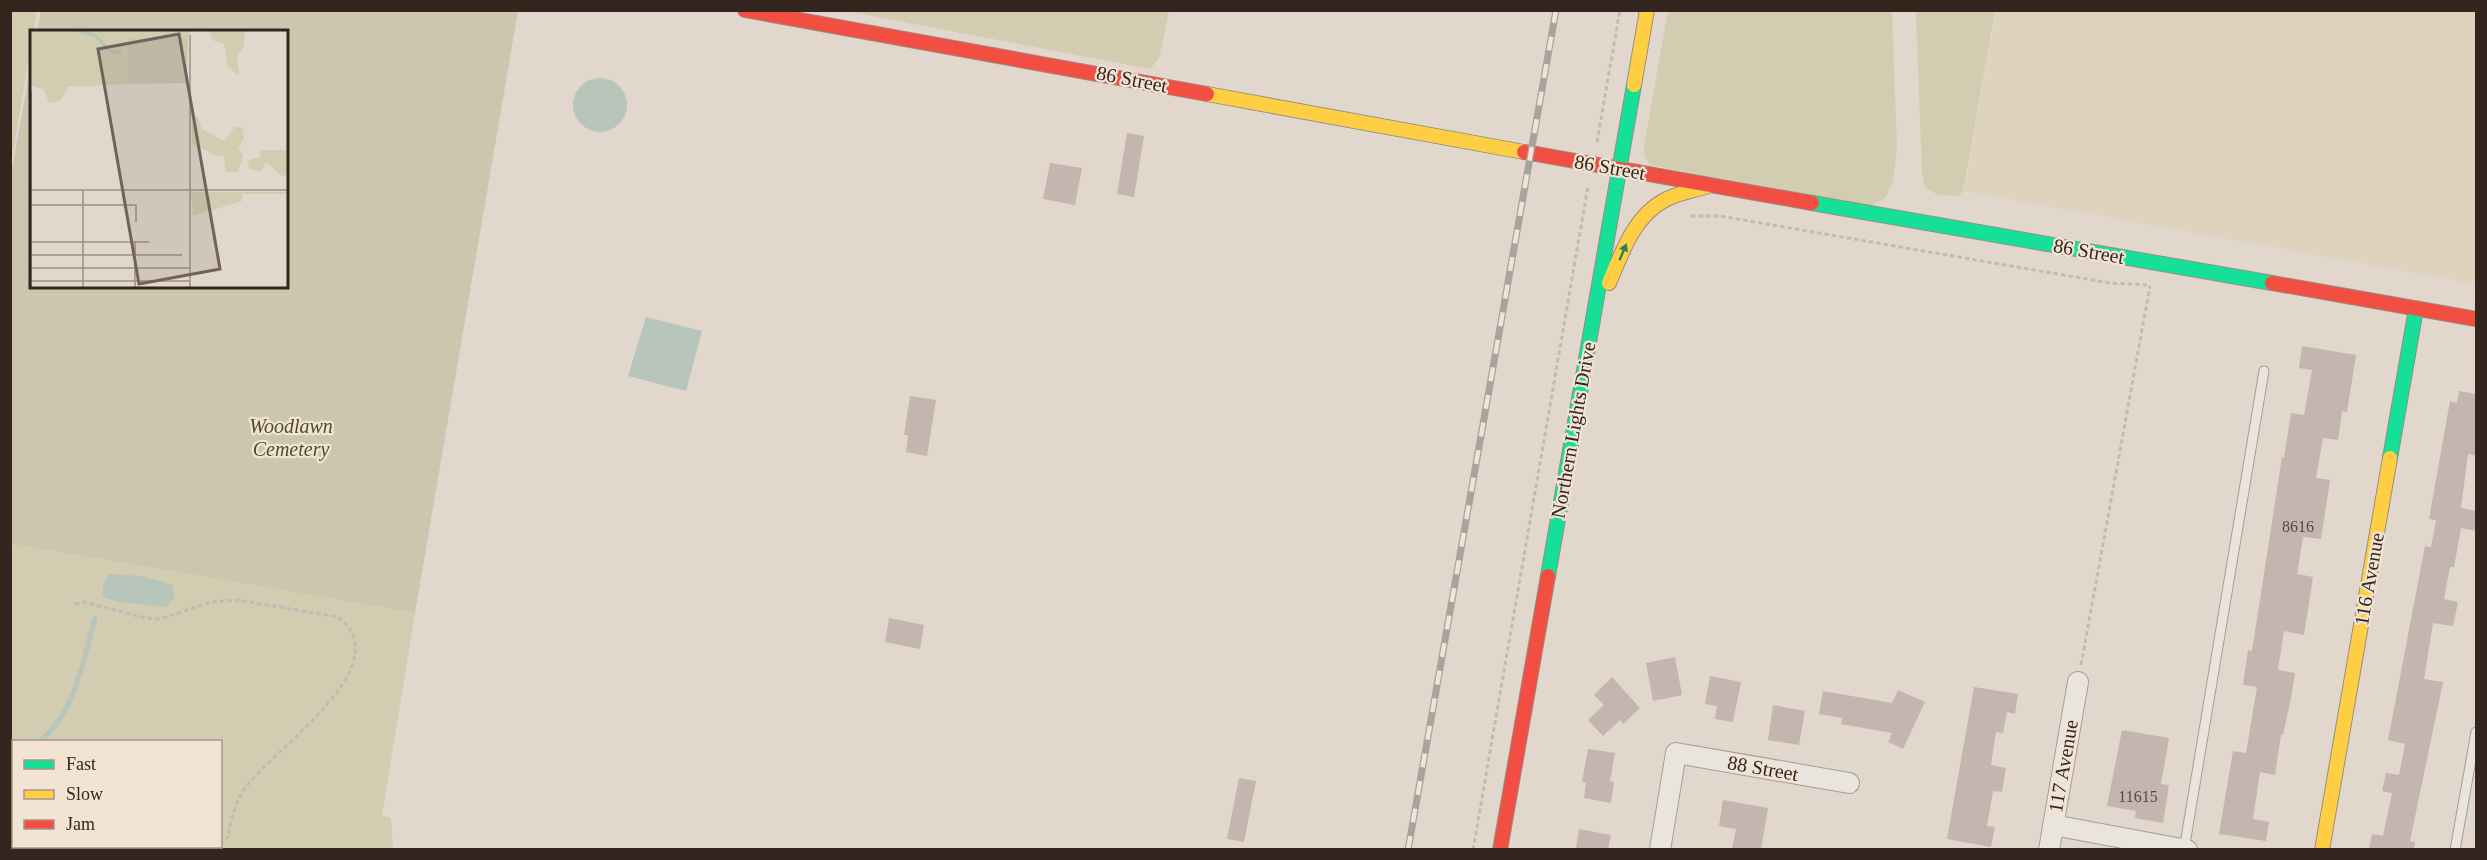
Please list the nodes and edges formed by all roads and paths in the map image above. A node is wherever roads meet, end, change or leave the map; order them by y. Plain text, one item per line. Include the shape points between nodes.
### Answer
1 (745, 10) edge
2 (1620, 10) edge
3 (1647, 10) edge
4 (1593, 164) junction
5 (1619, 169) junction
6 (1713, 185) junction
7 (1687, 216) dead end
8 (2416, 309) junction
9 (2476, 319) edge
10 (1591, 325) junction
11 (2264, 371) dead end
12 (75, 604) dead end
13 (2078, 682) joint
14 (2476, 732) edge
15 (1849, 783) dead end
16 (2053, 825) junction
17 (227, 839) dead end
18 (1473, 849) edge
19 (1500, 849) edge
20 (1660, 849) edge
21 (2049, 849) edge
22 (2185, 849) edge
23 (2322, 849) edge
24 (2455, 849) edge

1 - 4 street, 86 Street
2 - 4 path
3 - 5 street, Northern Lights Drive
4 - 5 street, 86 Street
4 - 18 path
5 - 6 street, 86 Street
5 - 10 street, Northern Lights Drive
6 - 8 street, 86 Street
10 -> 6 street via 1631,232 1640,220 1665,200
7 - 13 path via 1719,216 2110,284 2150,286
8 - 9 street, 86 Street
8 - 23 street, 116 Avenue
10 - 19 street, Northern Lights Drive
11 - 22 lane
12 - 17 path via 84,602 160,619 212,602 238,600 338,617 350,626 356,640 355,654 342,686 243,790
13 - 16 street, 117 Avenue
14 - 24 lane
15 - 20 street, 88 Street via 1676,753
16 - 21 street, 117 Avenue
16 - 22 street

